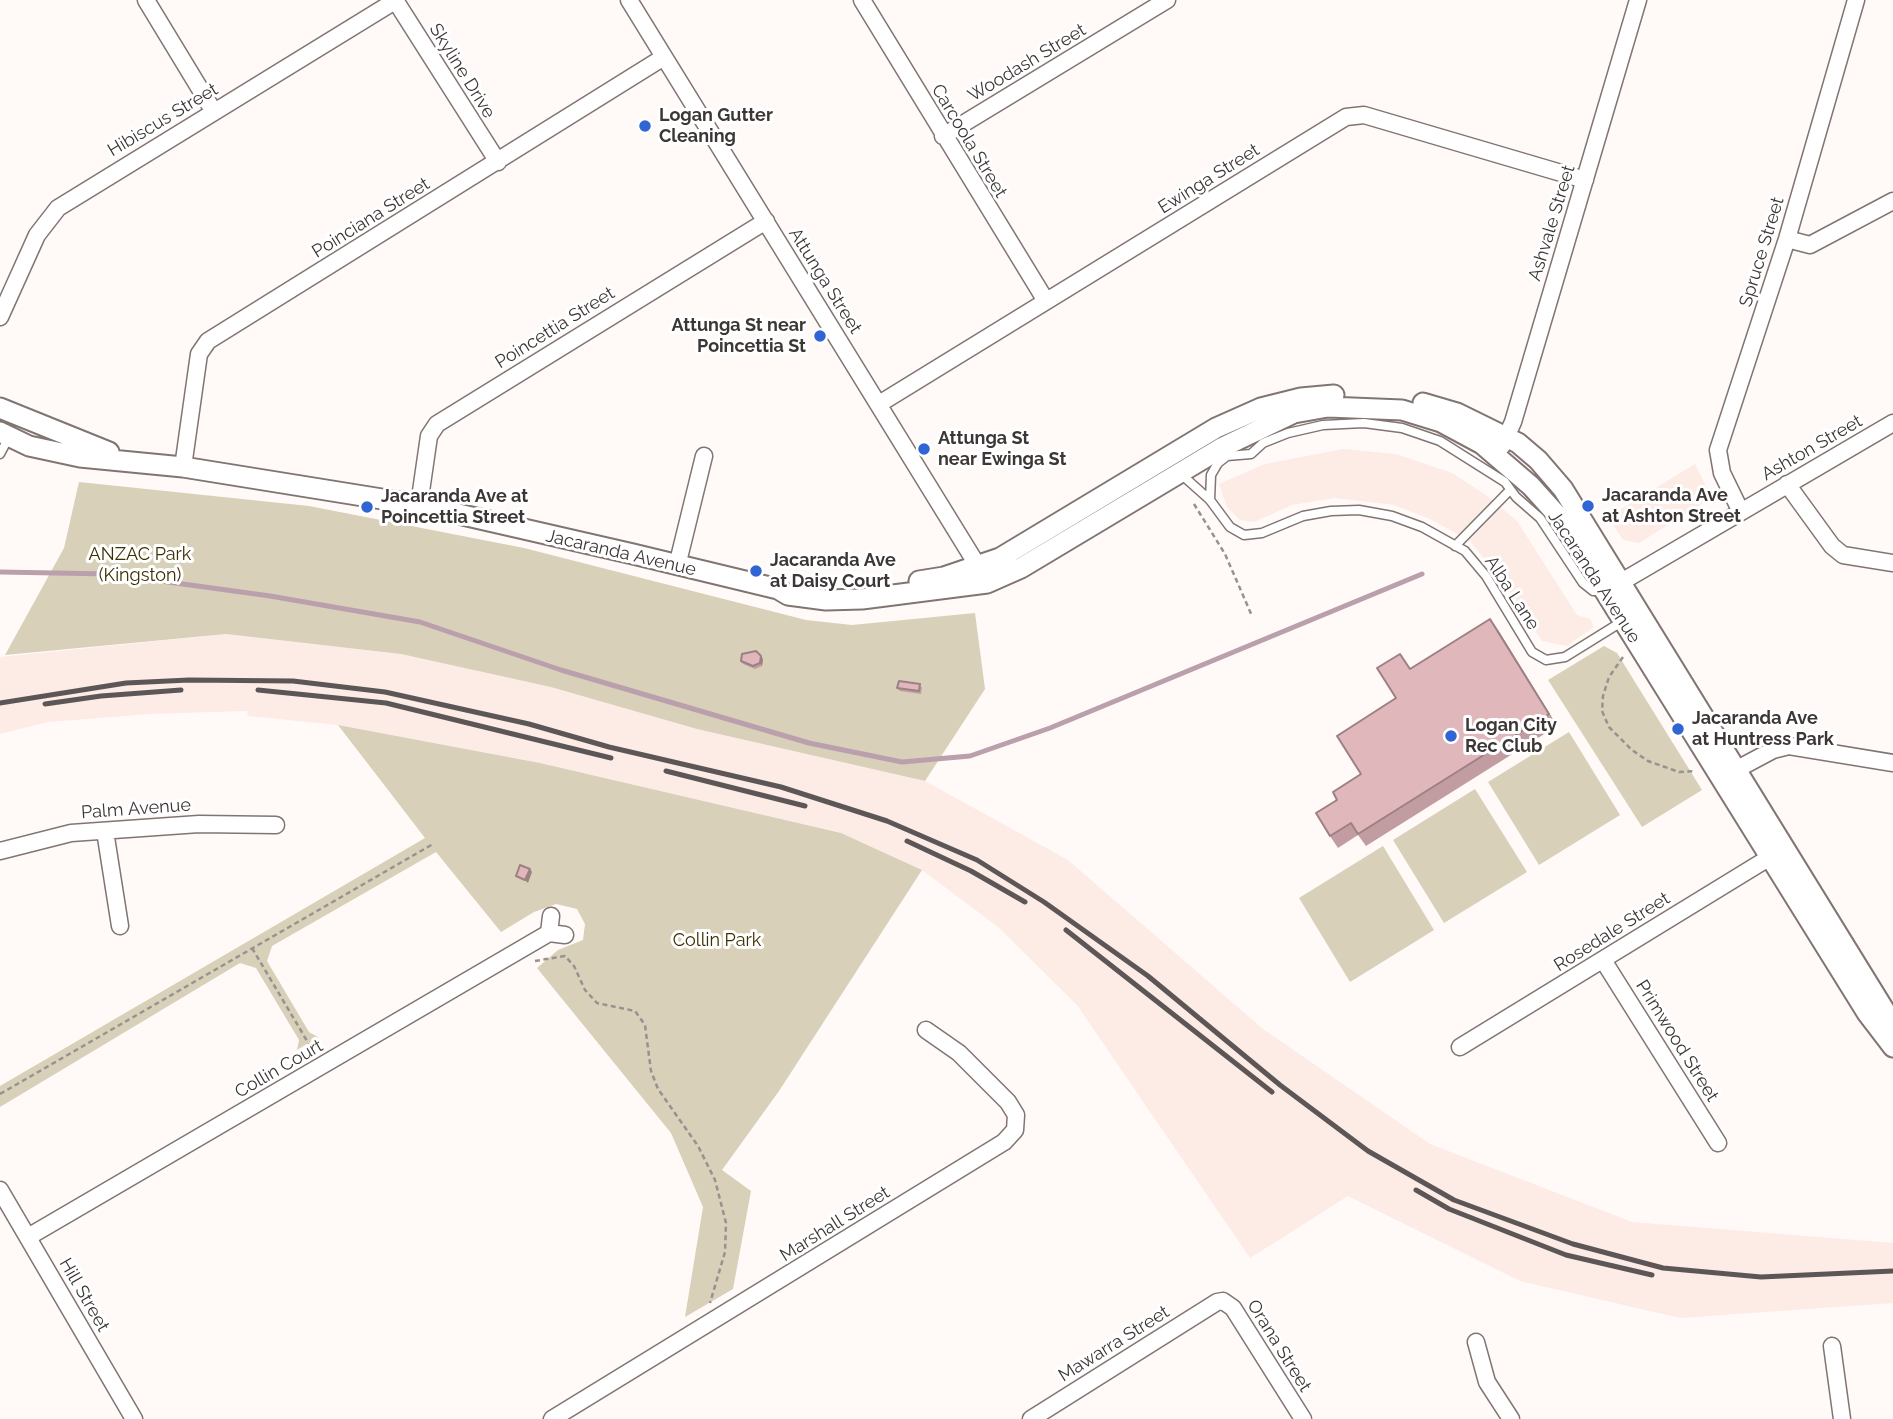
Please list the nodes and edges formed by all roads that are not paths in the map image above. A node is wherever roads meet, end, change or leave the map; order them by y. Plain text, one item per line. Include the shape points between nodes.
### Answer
1 (146, 0) edge
2 (395, 0) edge
3 (629, 0) edge
4 (862, 0) edge
5 (1167, 0) edge
6 (1638, 0) edge
7 (1856, 0) edge
8 (664, 57) junction
9 (214, 112) junction
10 (943, 136) junction
11 (498, 162) junction
12 (1585, 180) junction
13 (1893, 201) edge
14 (766, 221) junction
15 (1787, 239) junction
16 (1046, 301) junction
17 (0, 317) edge
18 (879, 404) junction
19 (0, 408) edge
20 (19, 416) junction
21 (1893, 423) edge
22 (1508, 437) junction
23 (3, 441) edge
24 (1225, 451) junction
25 (1497, 455) junction
26 (705, 456) dead end
27 (134, 461) junction
28 (183, 467) junction
29 (1178, 472) junction
30 (1787, 484) junction
31 (1510, 490) junction
32 (1210, 500) junction
33 (1095, 502) junction
34 (419, 505) junction
35 (1741, 512) junction
36 (1455, 546) junction
37 (1893, 563) edge
38 (677, 566) junction
39 (984, 575) junction
40 (1614, 586) junction
41 (1632, 616) junction
42 (1893, 763) edge
43 (1729, 773) junction
44 (276, 825) dead end
45 (105, 831) junction
46 (0, 851) edge
47 (1778, 853) junction
48 (551, 916) dead end
49 (120, 926) dead end
50 (1603, 960) junction
51 (1893, 1024) edge
52 (926, 1030) dead end
53 (1460, 1047) dead end
54 (1893, 1047) edge
55 (1718, 1143) dead end
56 (0, 1190) edge
57 (28, 1237) junction
58 (1217, 1302) joint
59 (1476, 1342) dead end
60 (1832, 1346) dead end
61 (134, 1419) edge
62 (552, 1419) edge
63 (1031, 1419) edge
64 (1303, 1419) edge
65 (1511, 1419) edge
66 (1842, 1419) edge

1 - 9 street
2 - 9 street, Hibiscus Street
2 - 11 street, Skyline Drive
3 - 8 street, Attunga Street
4 - 10 street, Carcoola Street
5 - 10 street, Woodash Street
6 - 12 street, Ashvale Street
7 - 15 street, Spruce Street
8 - 11 street, Poinciana Street
8 - 14 street, Attunga Street
9 - 17 street, Hibiscus Street via 51,214 37,234
10 - 16 street, Carcoola Street
11 - 28 street, Poinciana Street via 208,341 199,354
12 - 16 street, Ewinga Street via 1364,115 1346,117
12 - 22 street, Ashvale Street
13 - 15 street via 1810,245
14 - 18 street, Attunga Street
14 - 34 street, Poincettia Street via 437,424 429,436
15 - 35 street, Spruce Street via 1718,450 1721,473
16 - 18 street, Ewinga Street
18 - 39 street, Attunga Street
19 - 20 street, Jacaranda Avenue
20 - 23 street
20 - 27 street, Jacaranda Avenue
21 - 30 street, Ashton Street
22 - 25 street, Ashvale Street
22 - 33 street, Jacaranda Avenue via 1457,413 1390,396 1353,393 1301,398 1261,408 1216,428
22 - 40 street, Jacaranda Avenue via 1530,452 1563,489
23 - 27 street, Jacaranda Avenue via 80,457
24 - 25 street, Jacaranda Avenue via 1294,413 1364,406 1402,410 1441,422
24 - 29 street, Jacaranda Avenue
24 - 31 lane via 1251,454 1263,443 1323,425 1389,426 1440,440 1480,464
24 - 32 lane via 1210,475
25 - 40 street, Jacaranda Avenue via 1558,516
26 - 38 street
27 - 28 street, Jacaranda Avenue
28 - 34 street, Jacaranda Avenue
29 - 32 lane, Alba Lane
29 - 33 lane via 1154,475 1122,495
29 - 39 street, Jacaranda Avenue via 1021,568
30 - 35 street, Ashton Street
30 - 37 street via 1843,555
31 - 36 lane
31 - 40 lane via 1540,518 1583,583 1593,591
32 - 36 lane, Alba Lane via 1230,527 1244,535 1262,533 1303,516 1359,510 1422,527
33 - 39 street, Jacaranda Avenue
34 - 38 street, Jacaranda Avenue
35 - 40 street, Ashton Street
36 - 41 lane, Alba Lane via 1486,576 1532,652 1546,660 1565,657
38 - 39 street, Jacaranda Avenue via 788,595 826,600 863,599
40 - 41 street, Jacaranda Avenue
41 - 43 street, Jacaranda Avenue
42 - 43 street via 1789,746
43 - 47 street, Jacaranda Avenue
44 - 45 street, Palm Avenue via 199,824
45 - 46 street, Palm Avenue via 71,832
45 - 49 street
47 - 50 street, Rosedale Street
47 - 51 street, Jacaranda Avenue
47 - 54 street, Jacaranda Avenue via 1867,1013
48 - 57 street, Collin Court via 557,934 518,951
50 - 53 street, Rosedale Street
50 - 55 street, Primwood Street
52 - 62 street, Marshall Street via 958,1053 1008,1102 1016,1115 1015,1130 1004,1142
56 - 57 street, Hill Street
57 - 61 street, Hill Street
58 - 63 street, Mawarra Street
58 - 64 street, Orana Street via 1233,1308
59 - 65 street via 1487,1382
60 - 66 street

